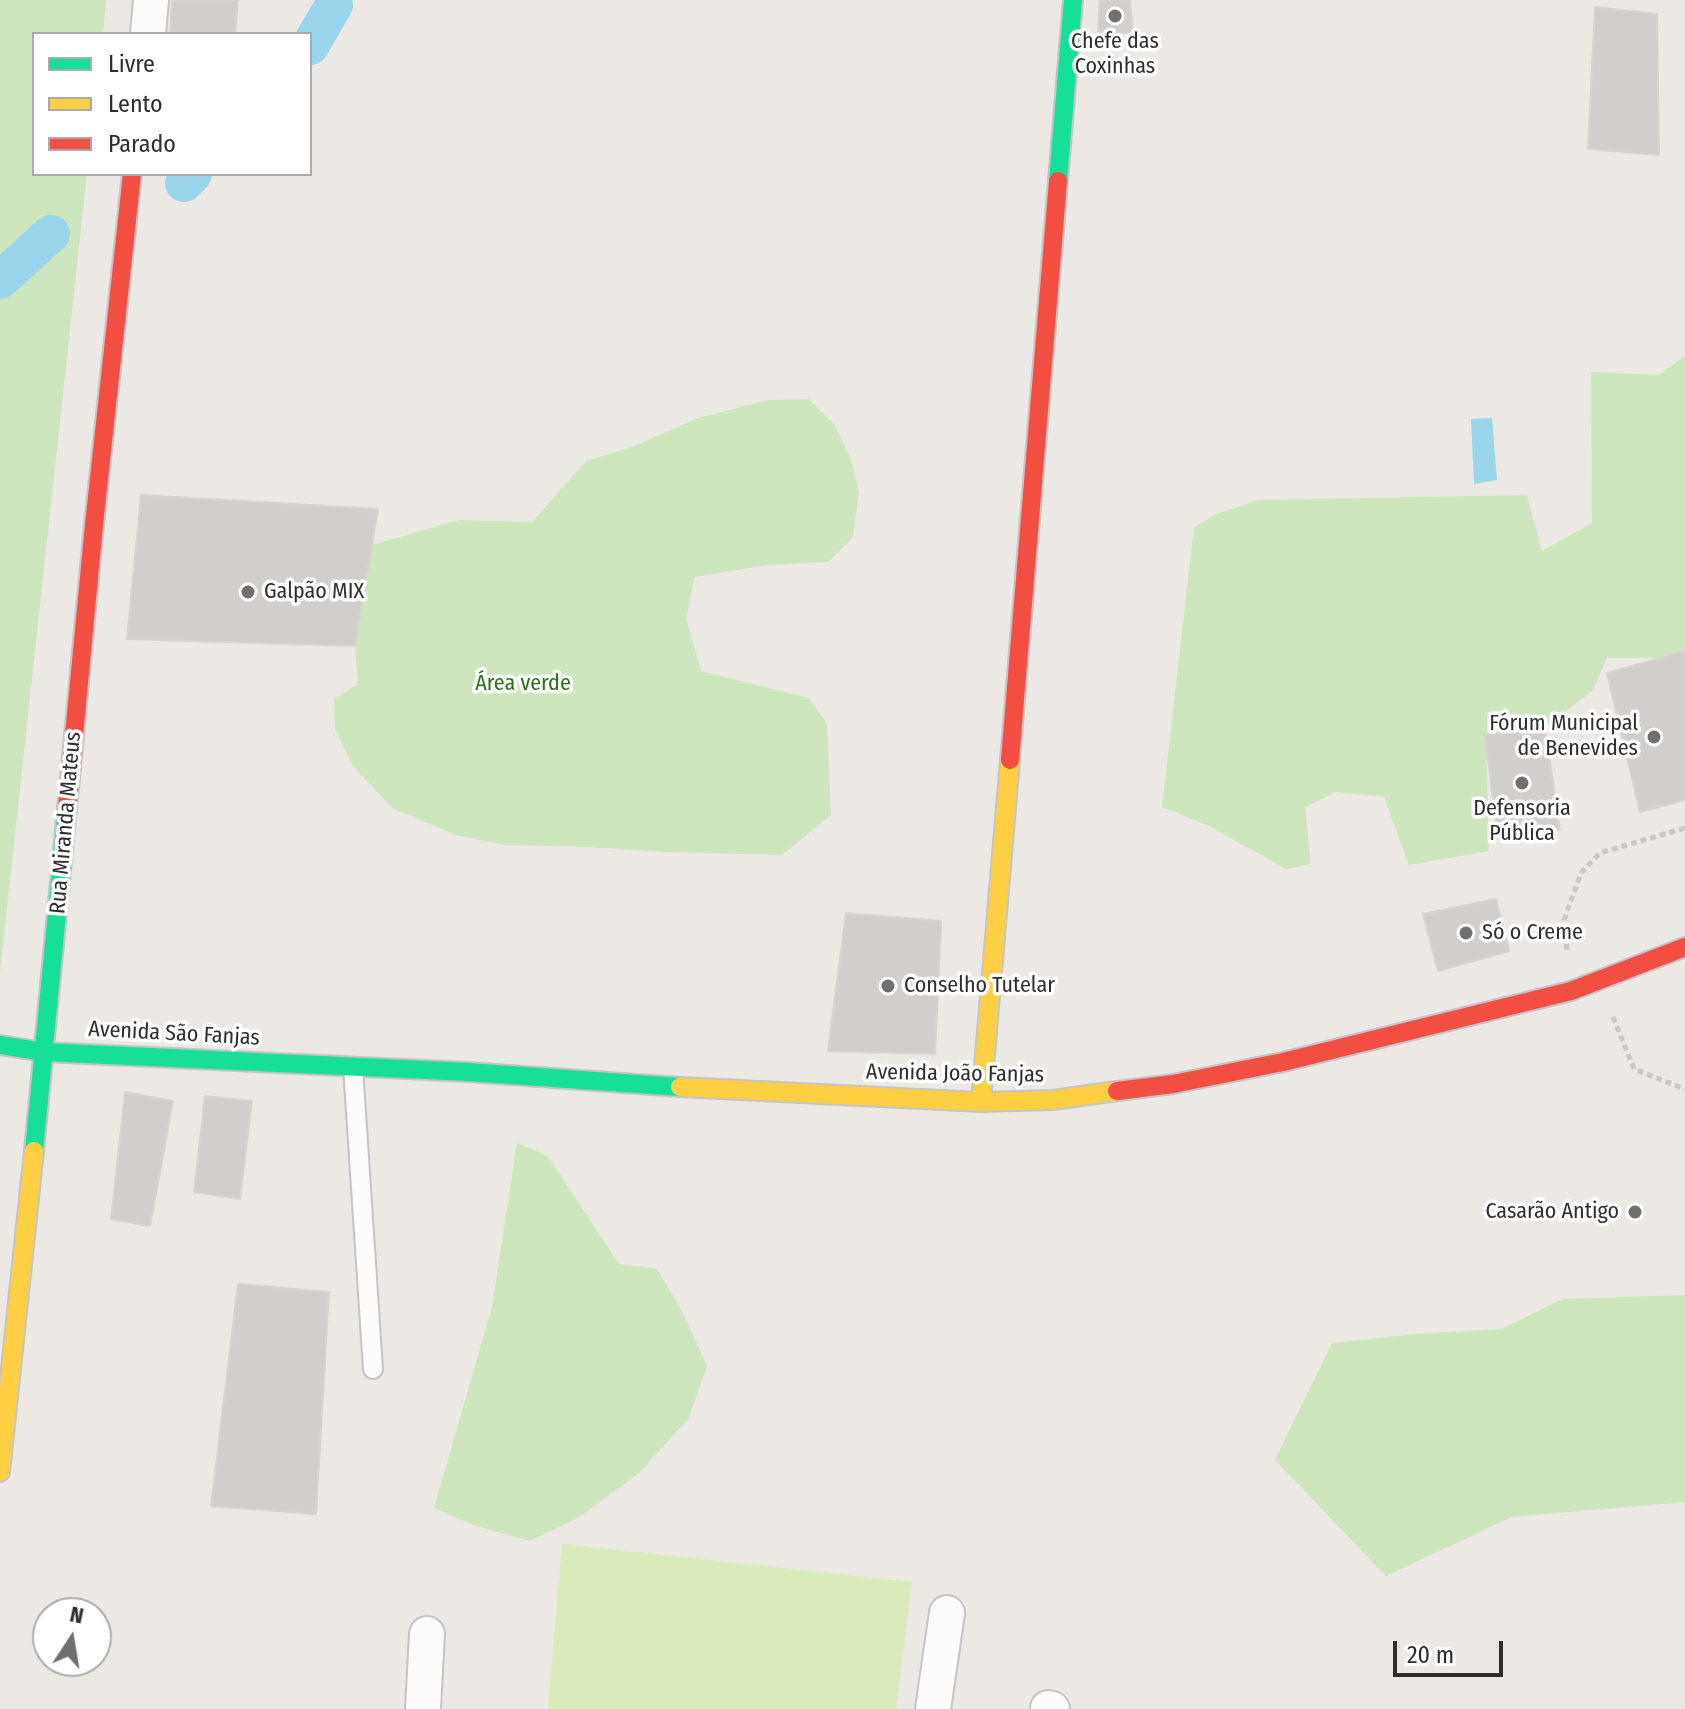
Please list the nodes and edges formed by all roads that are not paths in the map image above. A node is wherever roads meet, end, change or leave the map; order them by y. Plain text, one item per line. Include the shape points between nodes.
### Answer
1 (151, 0) edge
2 (1073, 0) edge
3 (148, 32) edge
4 (132, 176) edge
5 (1685, 947) edge
6 (0, 1045) edge
7 (44, 1052) junction
8 (302, 1064) joint
9 (353, 1067) junction
10 (981, 1102) junction
11 (373, 1369) dead end
12 (0, 1472) edge
13 (947, 1613) dead end
14 (427, 1634) dead end
15 (423, 1709) edge
16 (933, 1709) edge

1 - 3 street
2 - 10 street
4 - 7 street, Rua Miranda Mateus
5 - 10 street, Avenida João Fanjas via 1571,991 1283,1062 1053,1100
6 - 7 street
7 - 8 street, Avenida São Fanjas
7 - 12 street, Rua Miranda Mateus
8 - 9 street, Avenida João Fanjas
9 - 10 street, Avenida João Fanjas
9 - 11 lane
13 - 16 street
14 - 15 street

